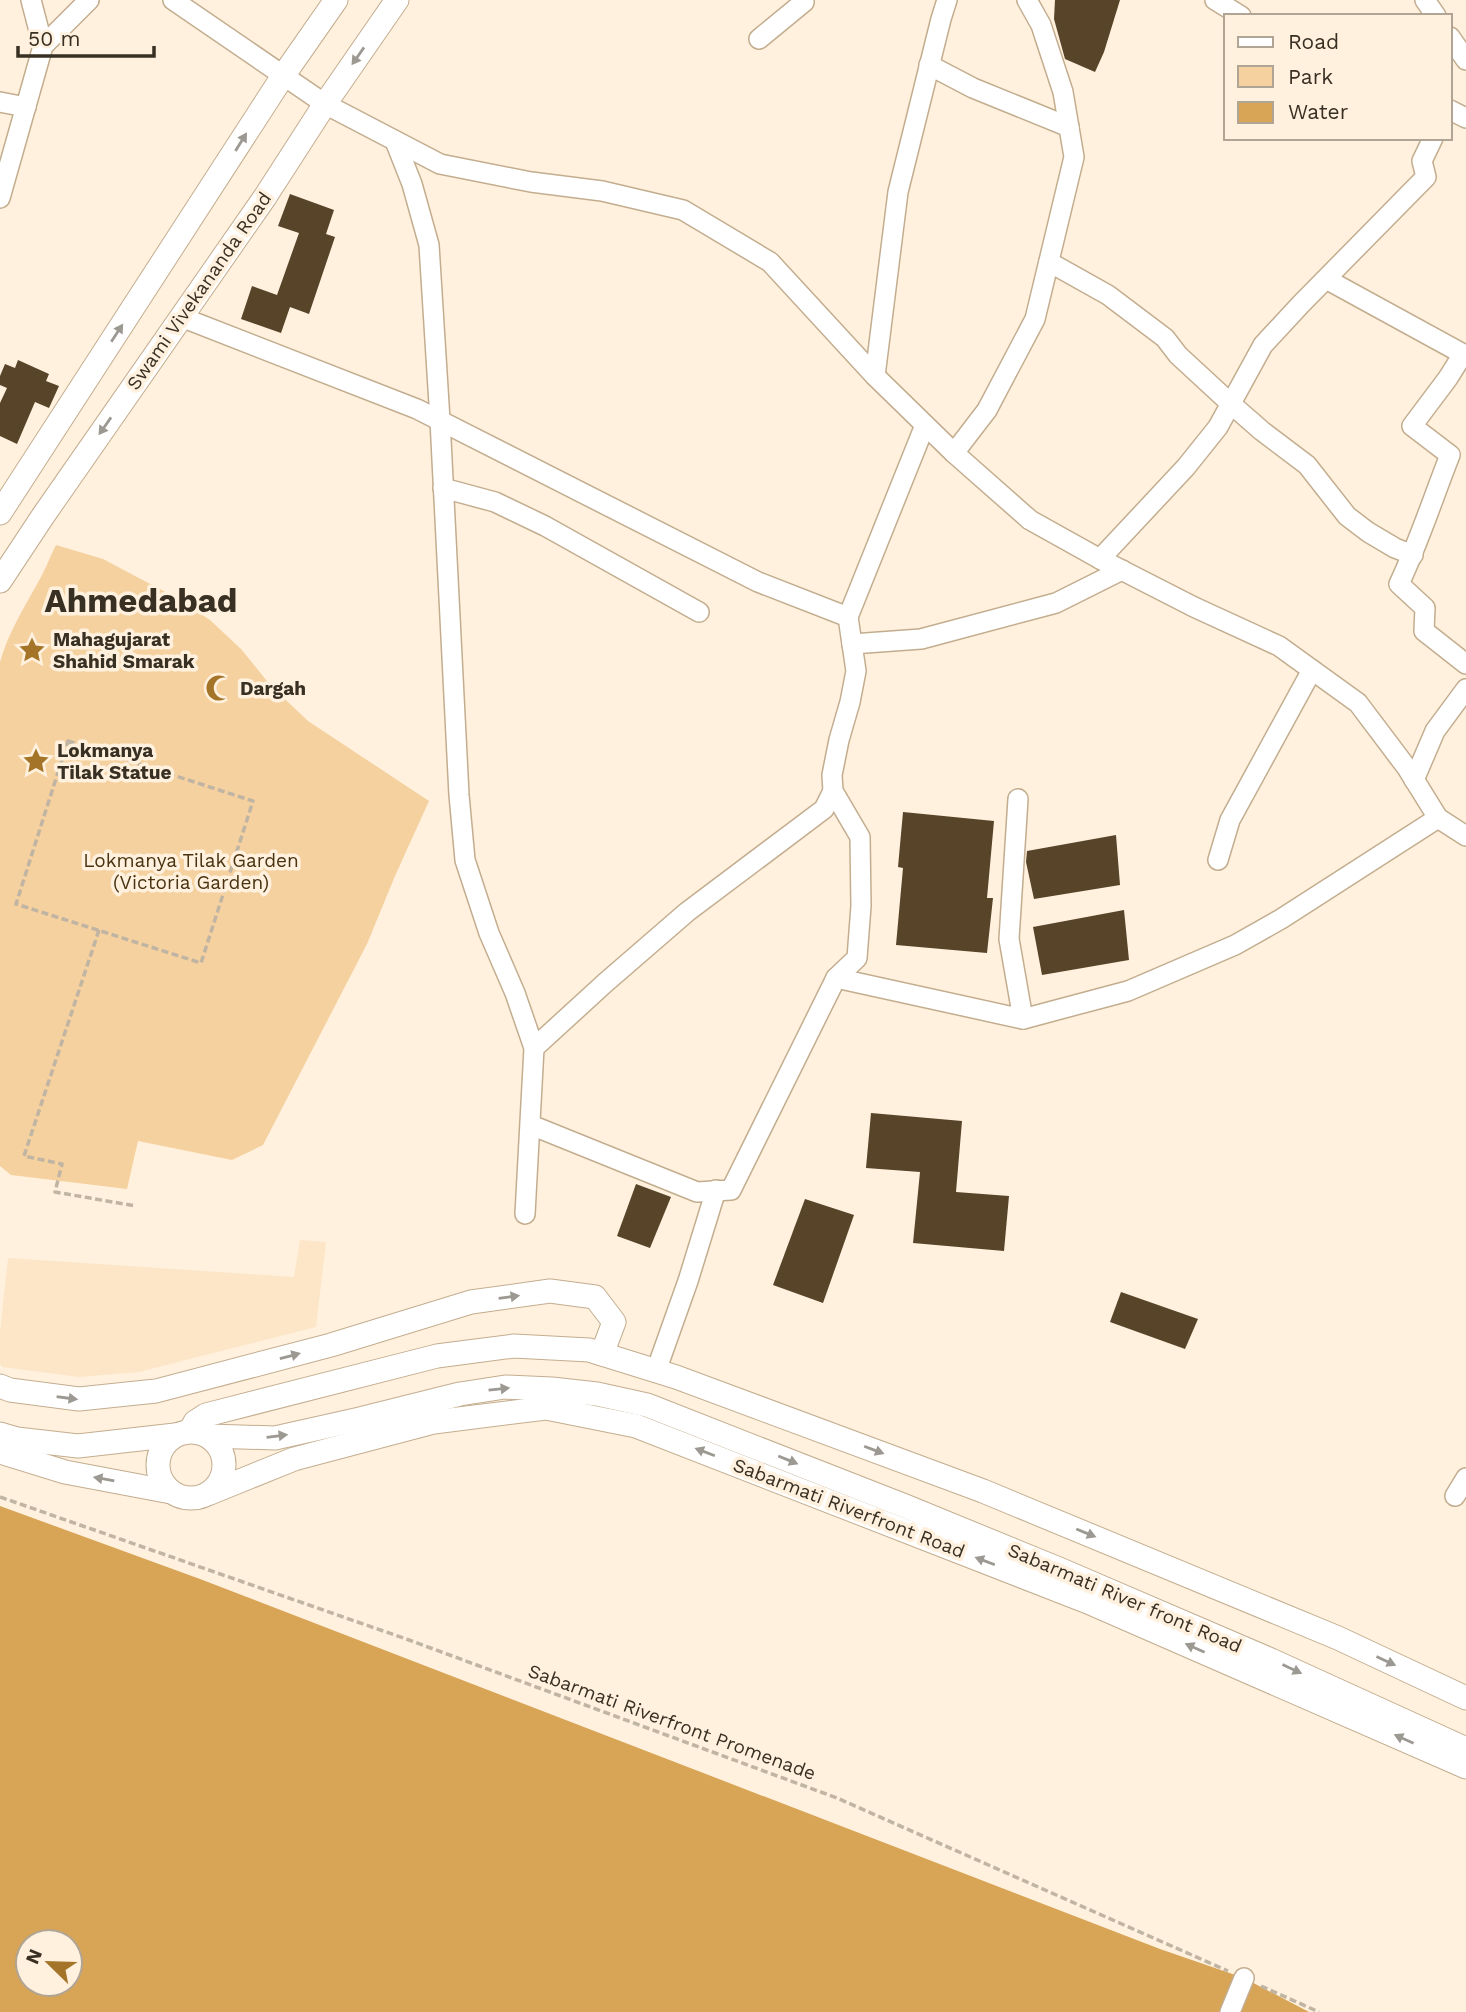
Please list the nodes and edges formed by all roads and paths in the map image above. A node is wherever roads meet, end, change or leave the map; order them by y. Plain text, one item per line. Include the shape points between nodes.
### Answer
1 (31, 0) edge
2 (89, 0) edge
3 (173, 0) edge
4 (336, 0) edge
5 (397, 0) edge
6 (804, 0) edge
7 (947, 0) edge
8 (1027, 0) edge
9 (1215, 0) edge
10 (1238, 14) edge
11 (759, 39) dead end
12 (1452, 40) edge
13 (43, 46) junction
14 (1466, 60) edge
15 (929, 65) junction
16 (284, 76) junction
17 (0, 102) edge
18 (325, 104) junction
19 (26, 107) junction
20 (1069, 127) junction
21 (1432, 140) edge
22 (396, 141) junction
23 (0, 197) edge
24 (1049, 262) junction
25 (1326, 279) junction
26 (181, 317) junction
27 (875, 376) junction
28 (1230, 403) junction
29 (440, 420) junction
30 (926, 425) junction
31 (954, 453) junction
32 (443, 488) junction
33 (3, 502) edge
34 (1413, 555) junction
35 (1100, 559) junction
36 (1122, 570) junction
37 (0, 581) edge
38 (699, 612) dead end
39 (849, 617) junction
40 (852, 644) junction
41 (1466, 664) edge
42 (1312, 670) junction
43 (1466, 689) edge
44 (1414, 780) junction
45 (833, 790) junction
46 (1017, 799) dead end
47 (1438, 818) junction
48 (1466, 836) edge
49 (1217, 860) dead end
50 (99, 930) junction
51 (836, 978) junction
52 (1023, 1019) junction
53 (534, 1048) junction
54 (531, 1125) junction
55 (716, 1190) junction
56 (136, 1206) dead end
57 (526, 1214) dead end
58 (602, 1354) junction
59 (656, 1371) junction
60 (0, 1386) edge
61 (0, 1434) edge
62 (191, 1434) junction
63 (0, 1452) edge
64 (1466, 1478) edge
65 (171, 1492) junction
66 (209, 1493) junction
67 (1455, 1496) dead end
68 (0, 1497) edge
69 (1466, 1698) edge
70 (1466, 1749) edge
71 (1466, 1767) edge
72 (1244, 1978) junction
73 (1230, 2012) edge
74 (1319, 2012) edge

1 - 13 street
2 - 13 street
3 - 16 street
4 - 16 main road
5 -> 18 main road, Swami Vivekananda Road
6 - 11 street
7 - 15 street
8 - 20 street via 1041,25
9 - 10 street
12 - 14 street
13 - 19 street
15 - 20 street
15 - 27 street via 898,192
16 - 18 street
33 -> 16 main road
17 - 19 street
18 - 22 street
18 - 26 main road, Swami Vivekananda Road
19 - 23 street
20 - 24 street via 1074,157
21 - 25 street via 1422,160 1426,177
22 - 27 street via 440,164 603,191 683,210 770,262
22 - 29 street via 429,245
24 - 28 street via 1108,295 1165,338
24 - 31 street via 1035,319 987,410
25 - 28 street via 1263,345
25 - 34 street via 1463,354 1412,426 1450,455
26 - 29 street
26 -> 37 main road, Swami Vivekananda Road
27 - 30 street
28 - 34 street via 1307,465 1347,516
28 - 35 street via 1218,427 1186,467
29 - 32 street
29 - 39 street via 758,582
30 - 31 street
30 - 39 street
31 - 35 street via 1030,520
32 - 38 street via 495,502 545,526
32 - 53 street via 465,860
34 - 41 street via 1399,584 1425,608 1424,631
35 - 36 street
36 - 40 street via 1056,603 920,639
36 - 42 street via 1279,646
39 - 40 street
40 - 45 street via 856,671 832,775
42 - 44 street via 1358,703
42 - 49 street via 1230,820
43 - 44 street via 1435,731
44 - 47 street
45 - 51 street via 860,837 857,958
45 - 53 street via 824,808 687,912
46 - 52 street via 1009,939
47 - 48 street
47 - 52 street via 1235,945 1128,991
50 - 50 path via 201,964 253,801 68,741 16,904
50 - 56 path via 24,1156 62,1164 55,1192
51 - 52 street
51 - 55 street via 731,1189
53 - 54 street
54 - 55 street via 697,1192
54 - 57 street
55 - 59 street
58 - 59 main road
60 -> 58 main road via 79,1399 156,1391 471,1302 550,1291 595,1297 614,1322
58 - 62 main road via 514,1346 437,1356 206,1415 195,1422
59 -> 69 main road via 983,1491 1338,1638
61 - 62 main road, Sabarmati River front Road via 78,1446
62 - 65 main road via 163,1447 158,1463 161,1479
62 - 66 main road via 220,1448 225,1464 221,1480
62 -> 70 main road, Sabarmati River front Road via 275,1438 505,1387 597,1394 647,1405 1059,1569
65 -> 63 main road via 65,1472
64 - 67 street
65 - 66 main road via 190,1498
71 -> 66 main road, Sabarmati Riverfront Road via 1088,1602 636,1426 546,1408 434,1422 294,1459
68 - 72 path, Sabarmati Riverfront Promenade via 409,1640 837,1798
72 - 73 street
72 - 74 path, Sabarmati Riverfront Promenade

